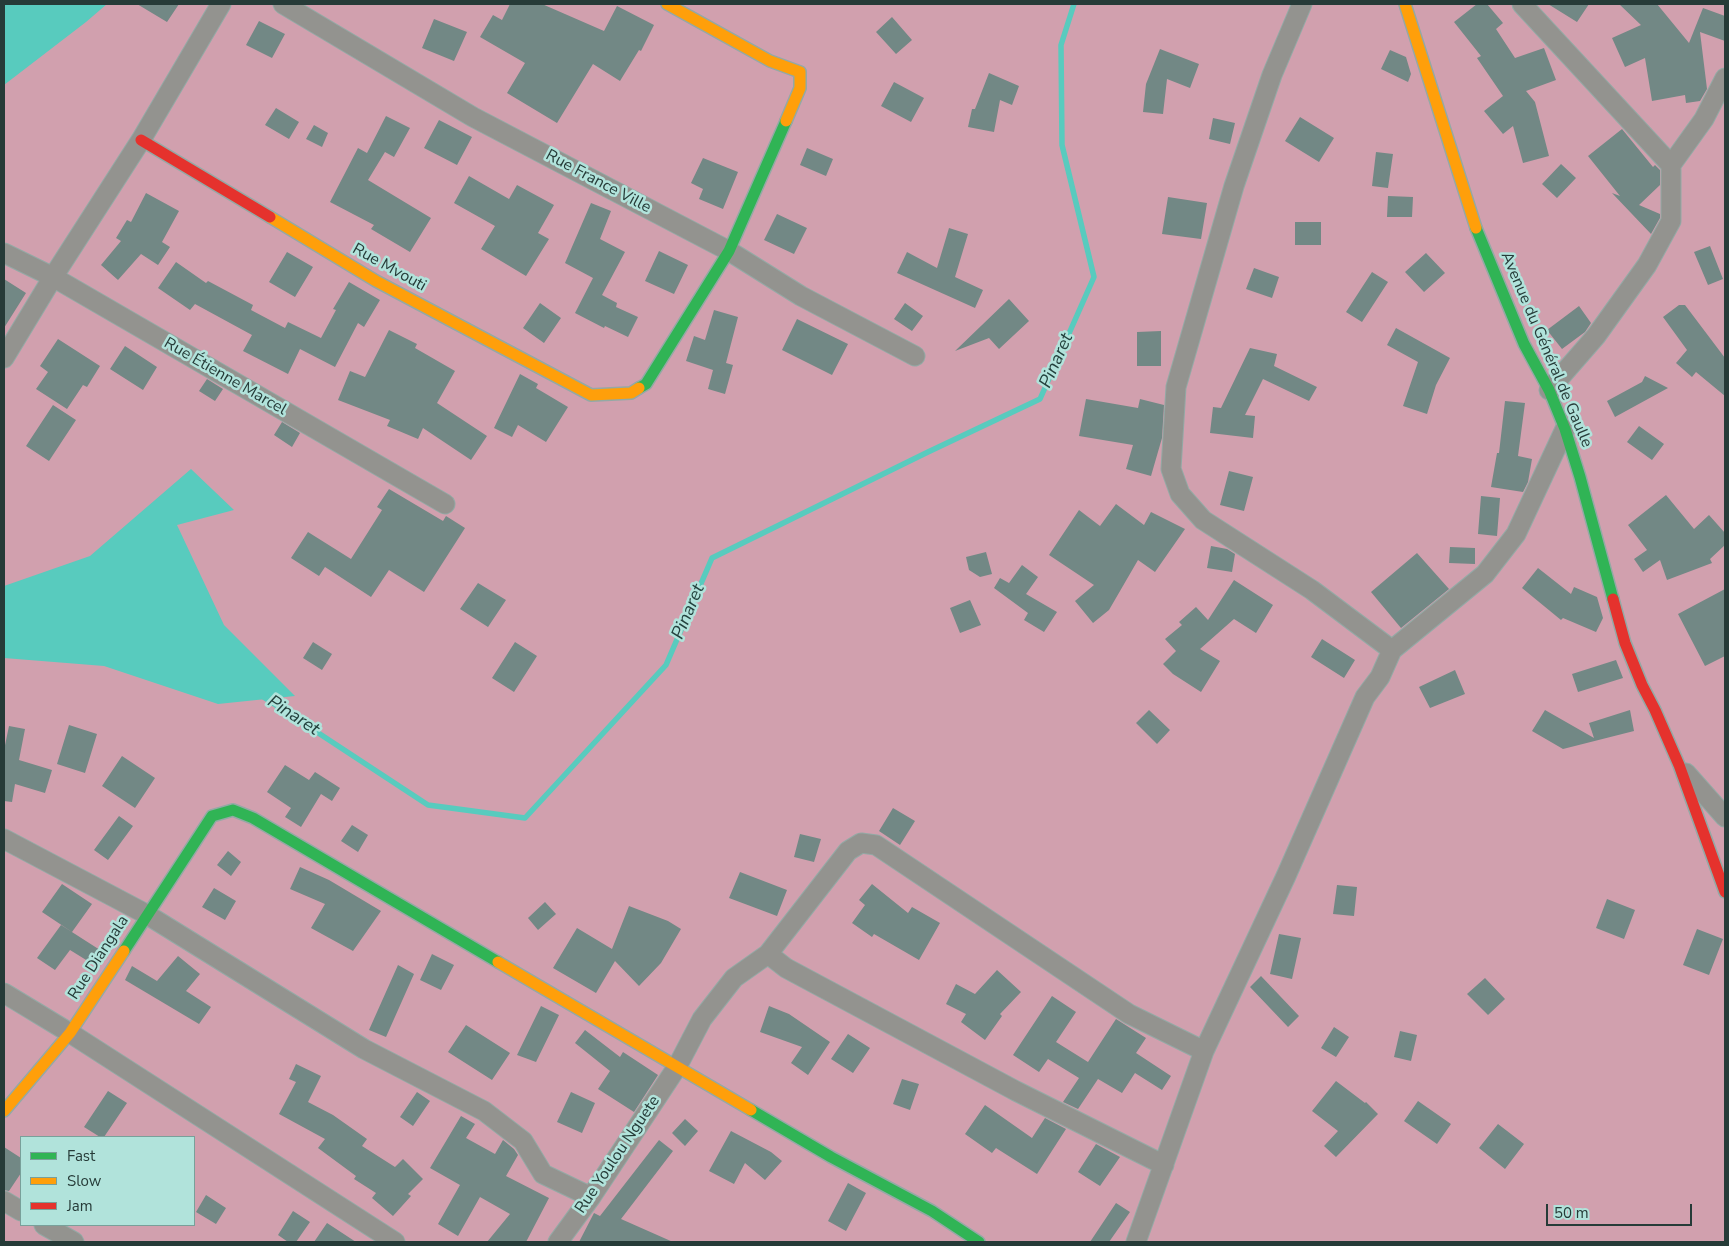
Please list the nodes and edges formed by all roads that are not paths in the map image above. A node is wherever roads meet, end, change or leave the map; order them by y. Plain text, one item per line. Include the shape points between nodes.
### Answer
1 (222, 4) edge
2 (283, 4) edge
3 (667, 4) edge
4 (1302, 4) edge
5 (1405, 4) edge
6 (1522, 4) edge
7 (1725, 78) edge
8 (141, 140) junction
9 (1671, 165) junction
10 (729, 251) junction
11 (4, 253) edge
12 (53, 277) junction
13 (915, 356) dead end
14 (4, 358) edge
15 (1549, 390) junction
16 (1565, 429) junction
17 (445, 504) dead end
18 (1392, 650) junction
19 (1678, 765) junction
20 (1725, 817) edge
21 (4, 839) edge
22 (1725, 892) edge
23 (146, 914) junction
24 (768, 954) junction
25 (4, 994) edge
26 (70, 1033) junction
27 (1204, 1051) junction
28 (677, 1067) junction
29 (4, 1111) edge
30 (1164, 1165) junction
31 (591, 1197) junction
32 (4, 1201) edge
33 (20, 1210) edge
34 (46, 1226) edge
35 (74, 1242) edge
36 (395, 1242) edge
37 (558, 1242) edge
38 (979, 1242) edge
39 (1136, 1242) edge

1 - 8 street
2 - 10 street, Rue France Ville via 473,117
3 - 10 street via 770,61 800,72 800,88
4 - 18 street via 1272,75 1234,186 1176,387 1171,469 1180,494 1203,520 1312,590
5 - 15 street, Avenue du Général de Gaulle via 1475,226 1524,344
6 - 9 street
7 - 9 street via 1704,119
8 - 10 street, Rue Mvouti via 376,281 590,395 631,393 646,384
8 - 12 street
9 - 15 street via 1670,221 1647,265 1596,336
10 - 13 street, Rue France Ville via 801,296
11 - 12 street, Rue Étienne Marcel
12 - 14 street
12 - 17 street, Rue Étienne Marcel
15 - 16 street, Avenue du Général de Gaulle
16 - 18 street via 1516,534 1485,574
16 - 19 street, Avenue du Général de Gaulle via 1625,644
18 - 27 street via 1355,718
19 - 20 street
19 - 22 street, Avenue du Général de Gaulle
21 - 23 street
23 - 26 street, Rue Diangala
23 - 28 street, Rue Diangala via 212,816 233,810 253,818
23 - 31 street via 364,1049 484,1111 523,1141 543,1174
24 - 27 street, Rue Youlou Nguete via 848,852 861,843 876,845 1129,1014
24 - 28 street, Rue Youlou Nguete via 734,978 702,1019
24 - 30 street via 786,968 1016,1091
25 - 26 street
26 - 29 street, Rue Diangala
26 - 36 street
27 - 30 street
28 - 31 street, Rue Youlou Nguete
28 - 38 street via 831,1157 932,1211
30 - 39 street
31 - 37 street, Rue Youlou Nguete
32 - 33 street
34 - 35 street

